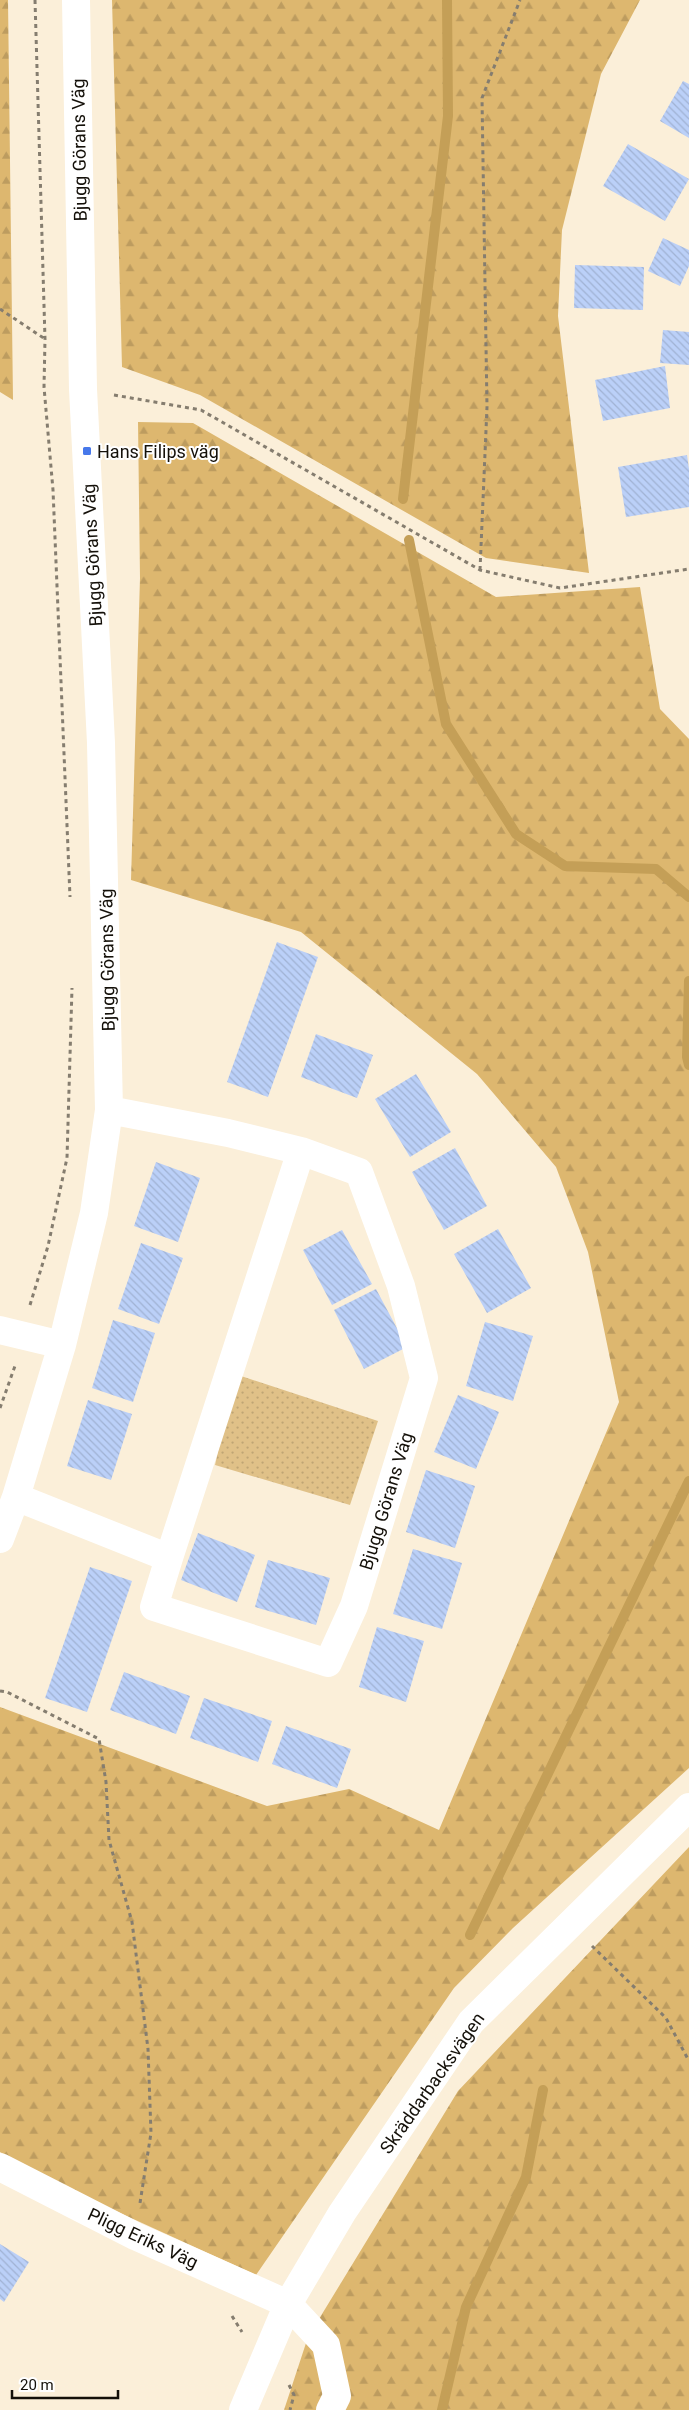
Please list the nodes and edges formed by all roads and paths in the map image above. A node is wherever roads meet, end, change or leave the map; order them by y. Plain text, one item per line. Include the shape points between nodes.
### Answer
1 (35, 0) edge
2 (76, 0) edge
3 (520, 0) edge
4 (0, 309) edge
5 (45, 339) junction
6 (44, 387) junction
7 (83, 389) junction
8 (689, 569) edge
9 (480, 570) junction
10 (70, 904) dead end
11 (72, 982) dead end
12 (110, 1110) junction
13 (301, 1151) junction
14 (11, 1332) edge
15 (62, 1346) junction
16 (0, 1408) edge
17 (16, 1497) junction
18 (0, 1539) edge
19 (169, 1558) junction
20 (0, 1691) edge
21 (689, 1806) edge
22 (570, 1925) junction
23 (689, 2061) edge
24 (0, 2168) edge
25 (135, 2236) junction
26 (288, 2304) junction
27 (243, 2410) edge
28 (330, 2410) edge

1 - 5 path
2 - 7 street, Bjugg Görans Väg
3 - 9 path via 482,98 487,407
4 - 5 path
5 - 6 path
6 - 7 path
6 - 10 path via 54,499
7 - 9 path via 201,410
7 - 12 street, Bjugg Görans Väg via 101,743
8 - 9 path via 560,588
11 - 14 path via 67,1158 48,1246
12 - 13 street, Bjugg Görans Väg
12 - 15 street, Bjugg Görans Väg via 94,1213
13 - 19 street, Bjugg Görans Väg
13 - 19 street, Bjugg Görans Väg via 359,1172 401,1286 424,1378 354,1606 328,1663 154,1606
14 - 15 street
14 - 16 path via 14,1369
15 - 17 street, Bjugg Görans Väg
17 - 18 street, Bjugg Görans Väg
17 - 19 street
20 - 25 path via 99,1739 106,1782 108,1840 132,1922 148,2049 151,2133
21 - 22 street, Skräddarbacksvägen
22 - 23 path via 666,2018
22 - 26 street, Skräddarbacksvägen via 471,2022 342,2214
24 - 25 street, Pligg Eriks Väg
25 - 26 street, Pligg Eriks Väg
26 - 27 street, Skräddarbacksvägen
26 - 28 street via 326,2345 337,2396

